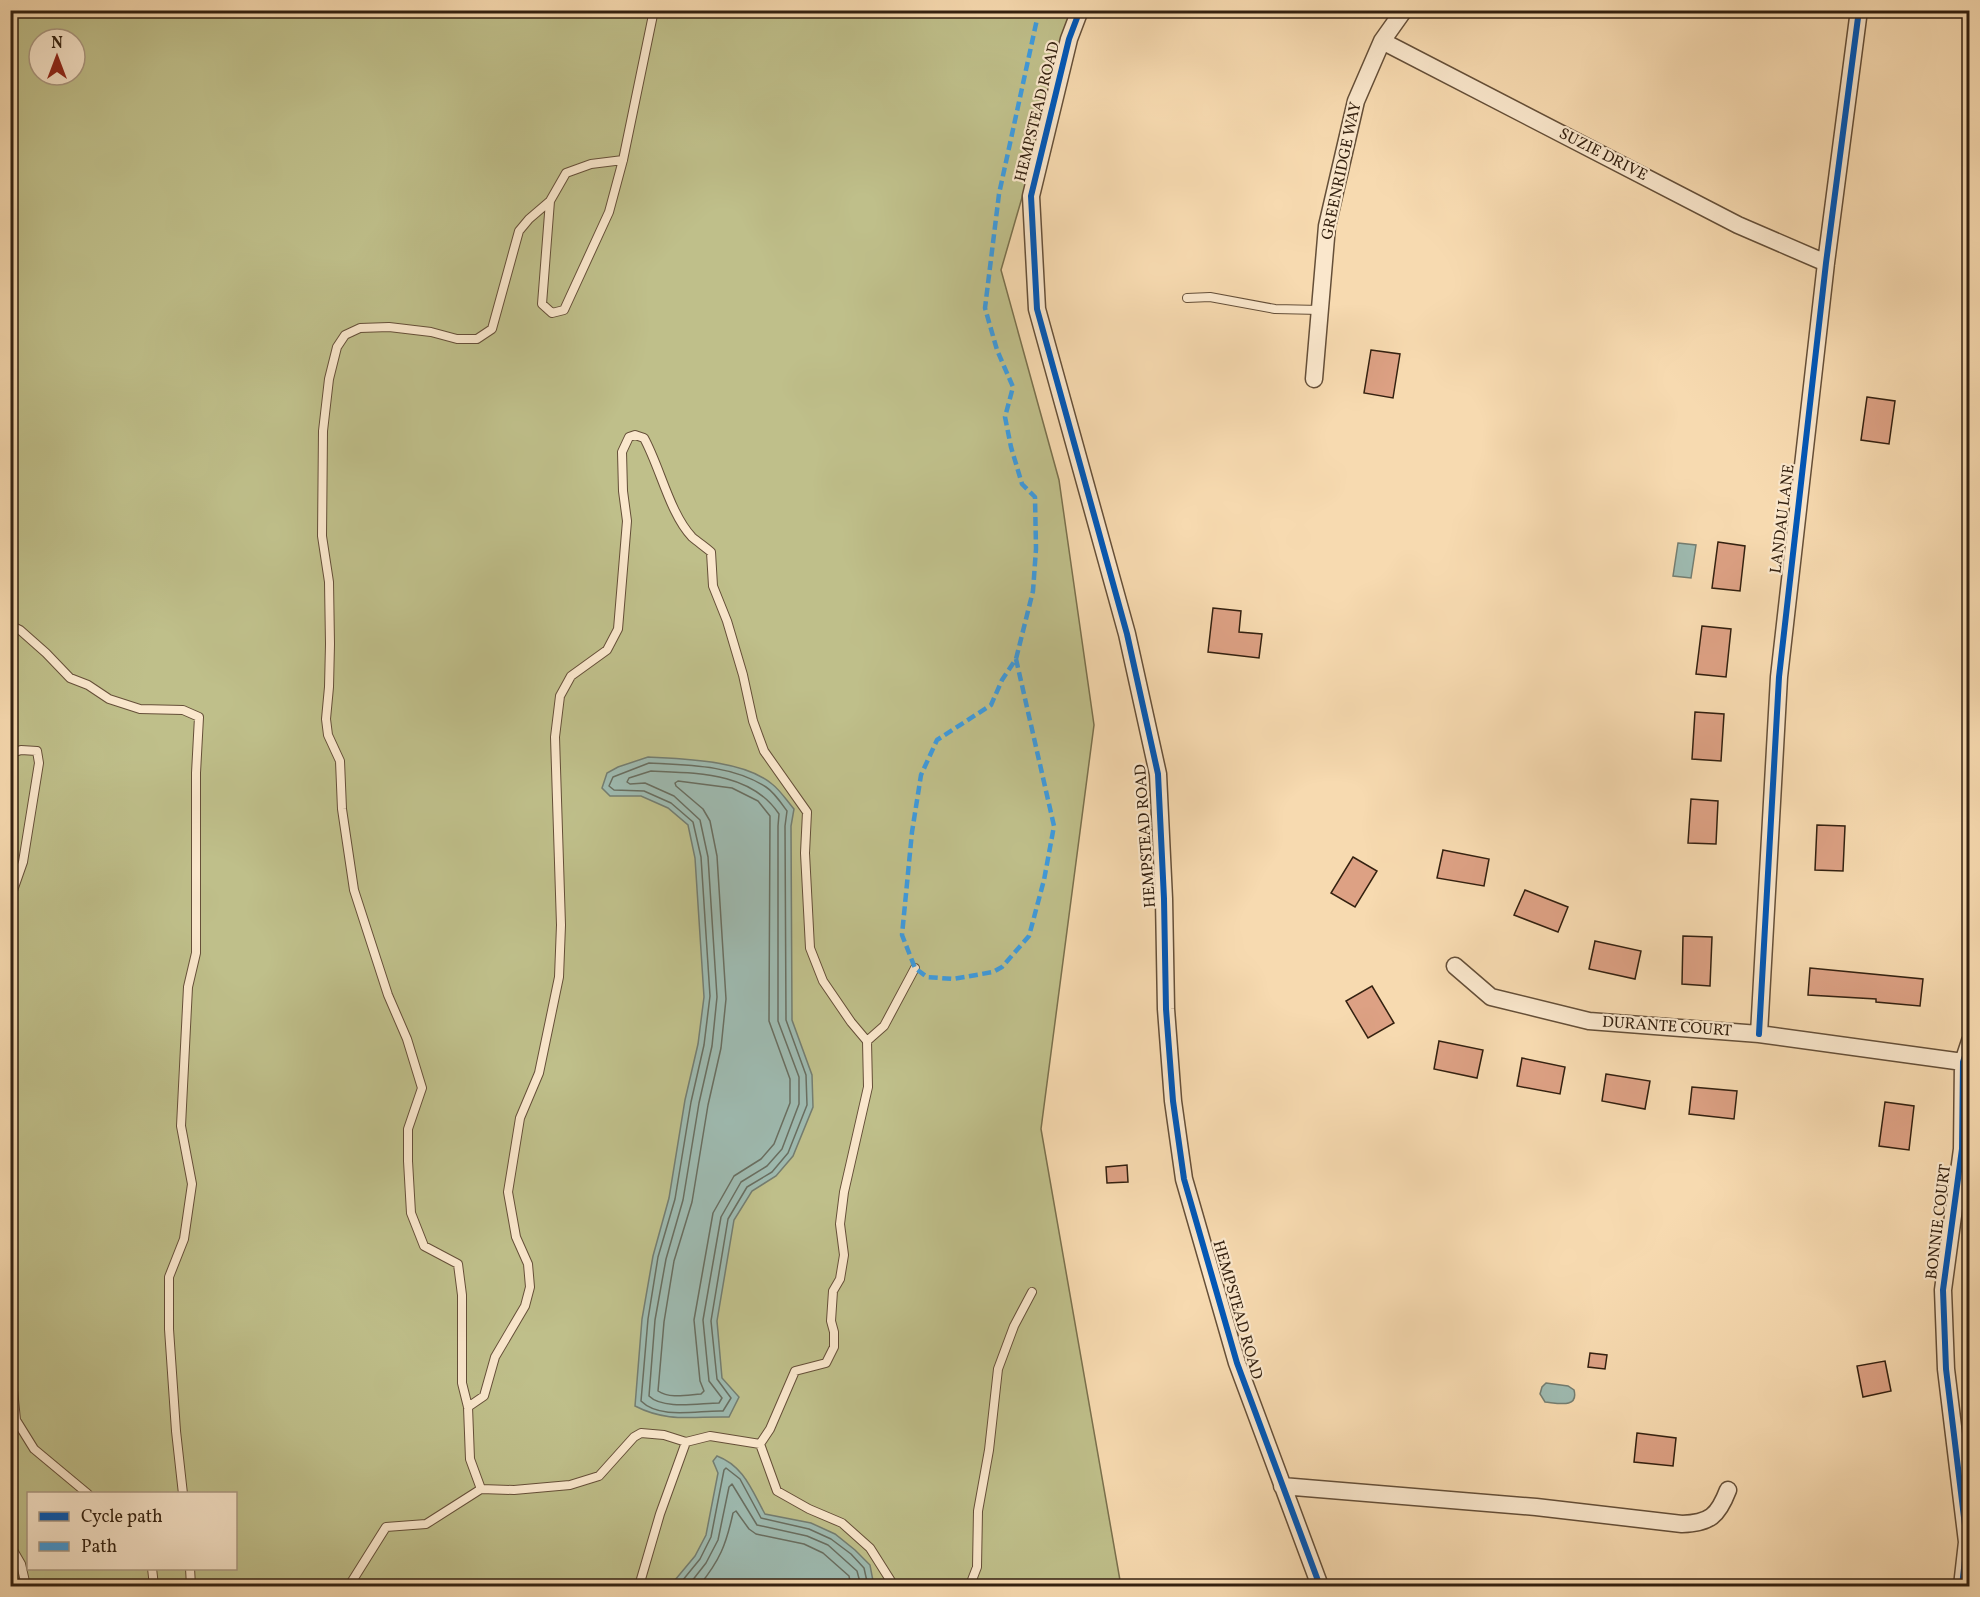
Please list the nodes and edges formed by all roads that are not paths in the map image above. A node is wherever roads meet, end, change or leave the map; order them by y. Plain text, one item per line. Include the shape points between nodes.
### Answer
1 (654, 10) edge
2 (1080, 10) edge
3 (1404, 10) edge
4 (1859, 10) edge
5 (1382, 41) junction
6 (623, 160) junction
7 (550, 201) junction
8 (1826, 263) junction
9 (1187, 298) dead end
10 (1320, 310) junction
11 (1314, 379) dead end
12 (10, 625) edge
13 (10, 758) edge
14 (10, 899) edge
15 (1455, 966) dead end
16 (915, 968) dead end
17 (1759, 1034) junction
18 (867, 1041) junction
19 (1970, 1041) edge
20 (1963, 1062) junction
21 (1032, 1292) dead end
22 (10, 1360) edge
23 (468, 1407) junction
24 (686, 1442) junction
25 (760, 1444) junction
26 (1964, 1456) edge
27 (1282, 1486) junction
28 (481, 1489) junction
29 (1728, 1490) dead end
30 (86, 1492) edge
31 (183, 1492) edge
32 (10, 1545) edge
33 (152, 1570) edge
34 (190, 1570) edge
35 (26, 1587) edge
36 (154, 1587) edge
37 (191, 1587) edge
38 (348, 1587) edge
39 (639, 1587) edge
40 (894, 1587) edge
41 (972, 1587) edge
42 (1320, 1587) edge
43 (1962, 1587) edge

1 - 6 lane
2 - 27 street, HEMPSTEAD ROAD via 1069,39 1031,196 1037,309 1127,634 1158,774 1166,1009 1184,1179 1236,1363
3 - 5 street, GREENRIDGE WAY
4 - 8 street, LANDAU LANE
5 - 8 street, SUZIE DRIVE via 1737,225
5 - 10 street, GREENRIDGE WAY via 1356,101 1327,226
6 - 7 lane via 591,164 566,174
6 - 7 lane via 609,212 571,297 564,310 552,313 542,304
7 - 23 lane via 519,231 492,329 477,339 389,327 360,328 345,335 337,347 329,379 323,431 322,536 329,582 330,634 328,735 340,761 342,809 354,890 422,1088 408,1129 411,1213 424,1246 458,1264 462,1383
8 - 17 street, LANDAU LANE via 1779,677
9 - 10 lane via 1210,297 1275,309
10 - 11 street, GREENRIDGE WAY
12 - 31 lane via 70,678 109,699 140,709 183,710 199,717 196,953 188,987 181,1126 192,1184 184,1239 169,1277 169,1329
13 - 14 lane via 21,750 37,751 39,763 23,862
15 - 17 street, DURANTE COURT via 1491,997 1589,1021
16 - 18 lane via 884,1026
17 - 20 street, DURANTE COURT
18 - 23 lane via 822,981 810,948 807,812 764,752 728,621 713,585 711,552 691,536 677,513 644,438 629,437 622,452 627,521 618,629 607,650 571,676 560,696 555,737 559,977 539,1073 520,1118 508,1192 516,1237 528,1264 530,1287 525,1306 495,1357 484,1396
18 - 25 lane via 868,1087 840,1224 844,1255 840,1279 833,1292 834,1347 826,1363 795,1371
19 - 20 street, BONNIE COURT
20 - 26 street, BONNIE COURT via 1962,1149 1943,1290 1952,1431
21 - 41 lane via 998,1369 978,1511 979,1551
22 - 30 lane via 16,1420 34,1449
23 - 28 lane via 470,1459
24 - 25 lane via 711,1436
24 - 28 lane via 664,1435 641,1434 599,1476 570,1485
24 - 39 lane
25 - 40 lane via 777,1491 842,1523 870,1548
26 - 43 street, BONNIE COURT via 1967,1542
27 - 29 street via 1536,1507 1682,1524 1714,1516
27 - 42 street, HEMPSTEAD ROAD
28 - 38 lane via 426,1524 386,1527
32 - 35 lane via 21,1564
33 - 36 lane
34 - 37 lane

